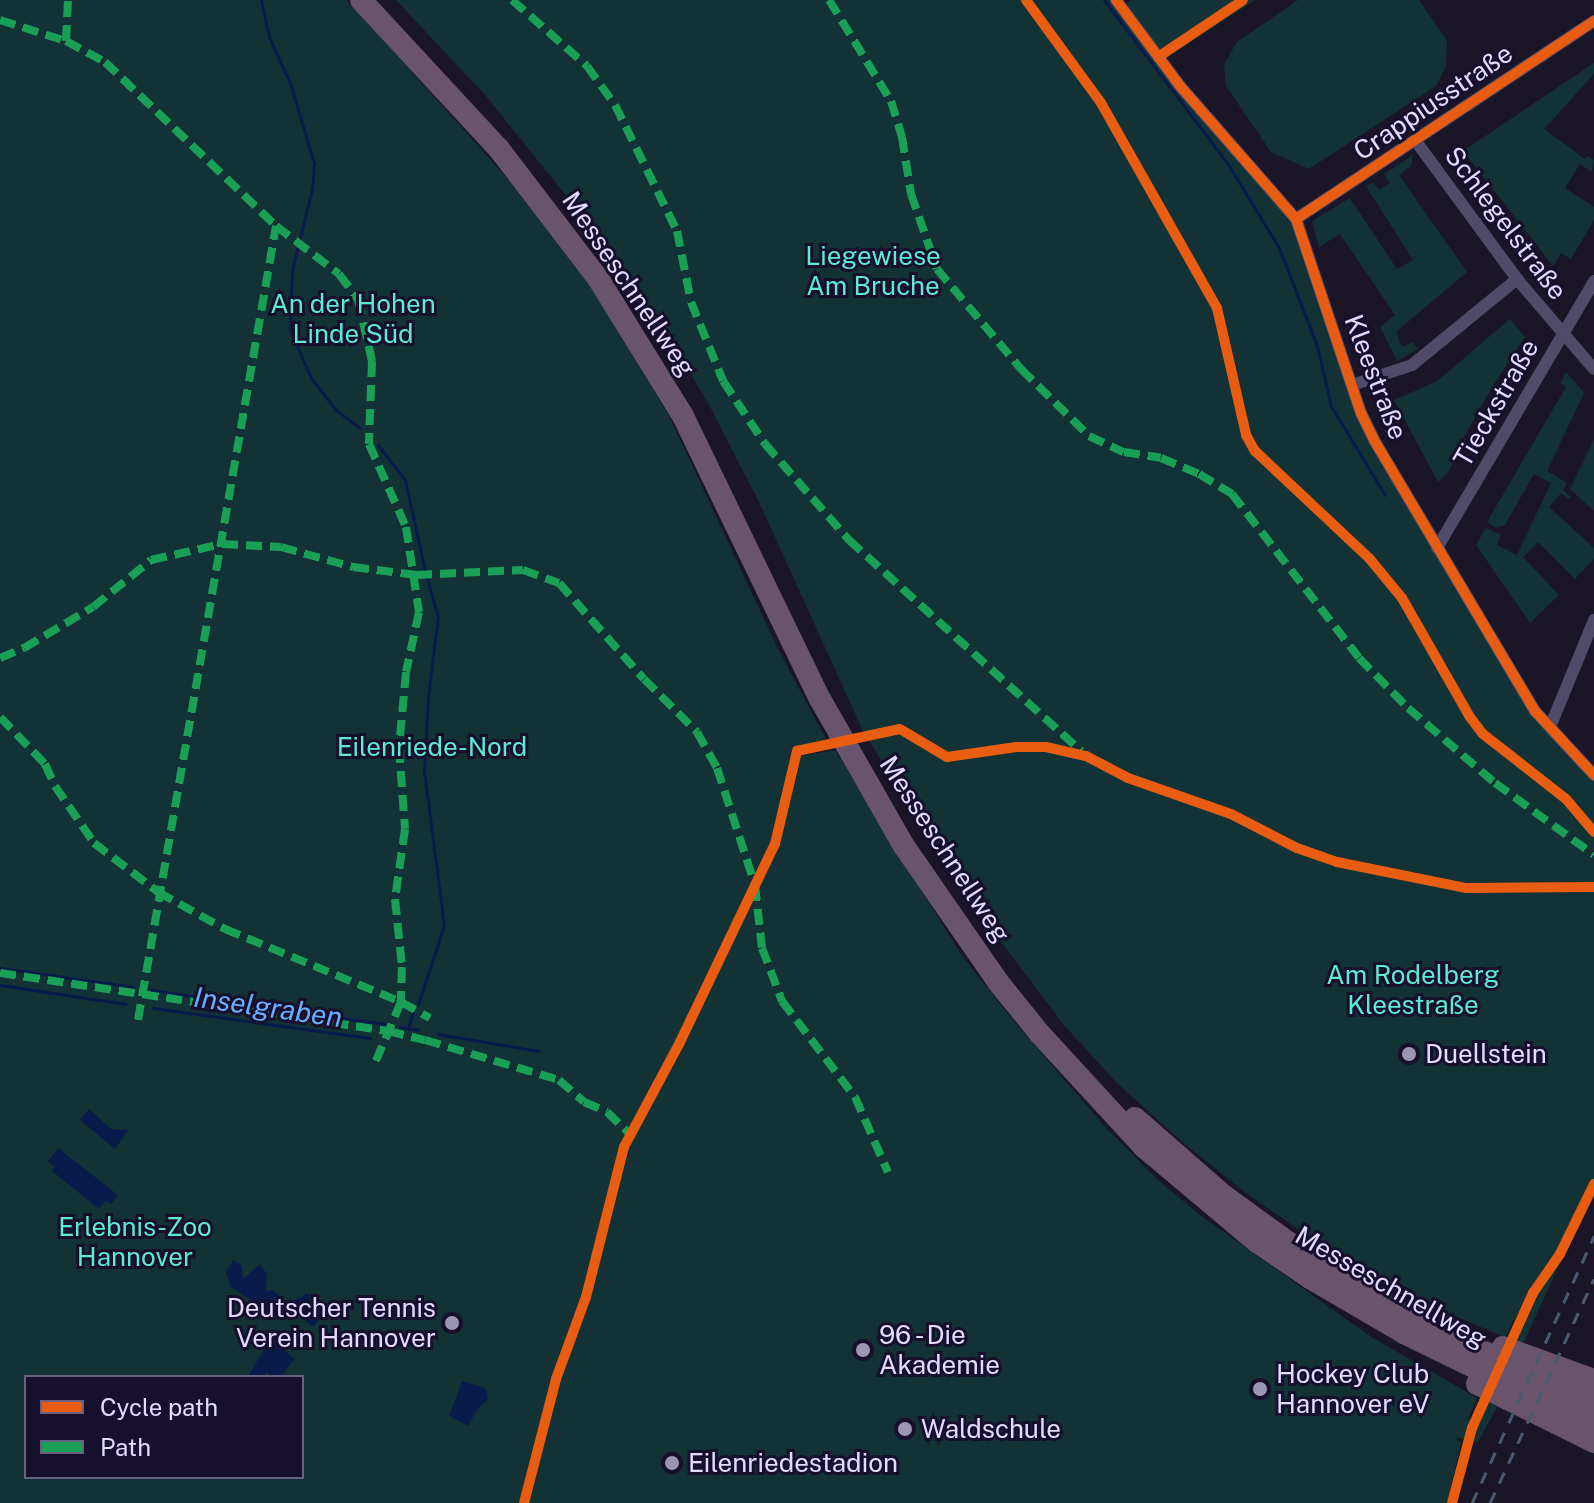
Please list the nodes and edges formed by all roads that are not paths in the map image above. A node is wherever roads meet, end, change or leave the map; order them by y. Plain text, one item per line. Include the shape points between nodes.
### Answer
1 (361, 0) edge
2 (378, 0) edge
3 (1116, 0) edge
4 (1594, 21) edge
5 (1415, 140) junction
6 (1296, 219) junction
7 (1517, 279) junction
8 (1594, 281) edge
9 (1563, 332) junction
10 (1594, 369) edge
11 (1352, 385) junction
12 (1437, 548) junction
13 (1594, 620) edge
14 (1550, 727) junction
15 (1594, 775) edge
16 (1361, 1290) junction
17 (1404, 1333) junction
18 (1594, 1380) edge
19 (1594, 1401) edge
20 (1594, 1421) edge
21 (1594, 1442) edge

1 - 17 highway, Messeschnellweg via 499,149 599,280 683,416 827,712 904,846 998,982 1090,1091 1175,1176 1300,1271
2 - 16 highway, Messeschnellweg via 506,140 649,335 694,409 830,693 914,840 1007,974 1099,1083 1185,1164 1266,1229
3 - 6 street, Kleestraße via 1180,86
4 - 5 street, Crappiusstraße
5 - 6 street, Crappiusstraße
5 - 7 street, Schlegelstraße
6 - 11 street, Kleestraße
7 - 9 street, Schlegelstraße
7 - 11 street via 1419,361
8 - 9 street, Tieckstraße
9 - 10 street, Schlegelstraße
9 - 12 street, Tieckstraße
11 - 12 street, Kleestraße via 1374,440
12 - 14 street, Kleestraße via 1535,711
13 - 14 street
14 - 15 street, Kleestraße
16 - 18 highway
16 - 19 highway, Messeschnellweg via 1422,1324
17 - 20 highway, Messeschnellweg
17 - 21 highway via 1437,1361

